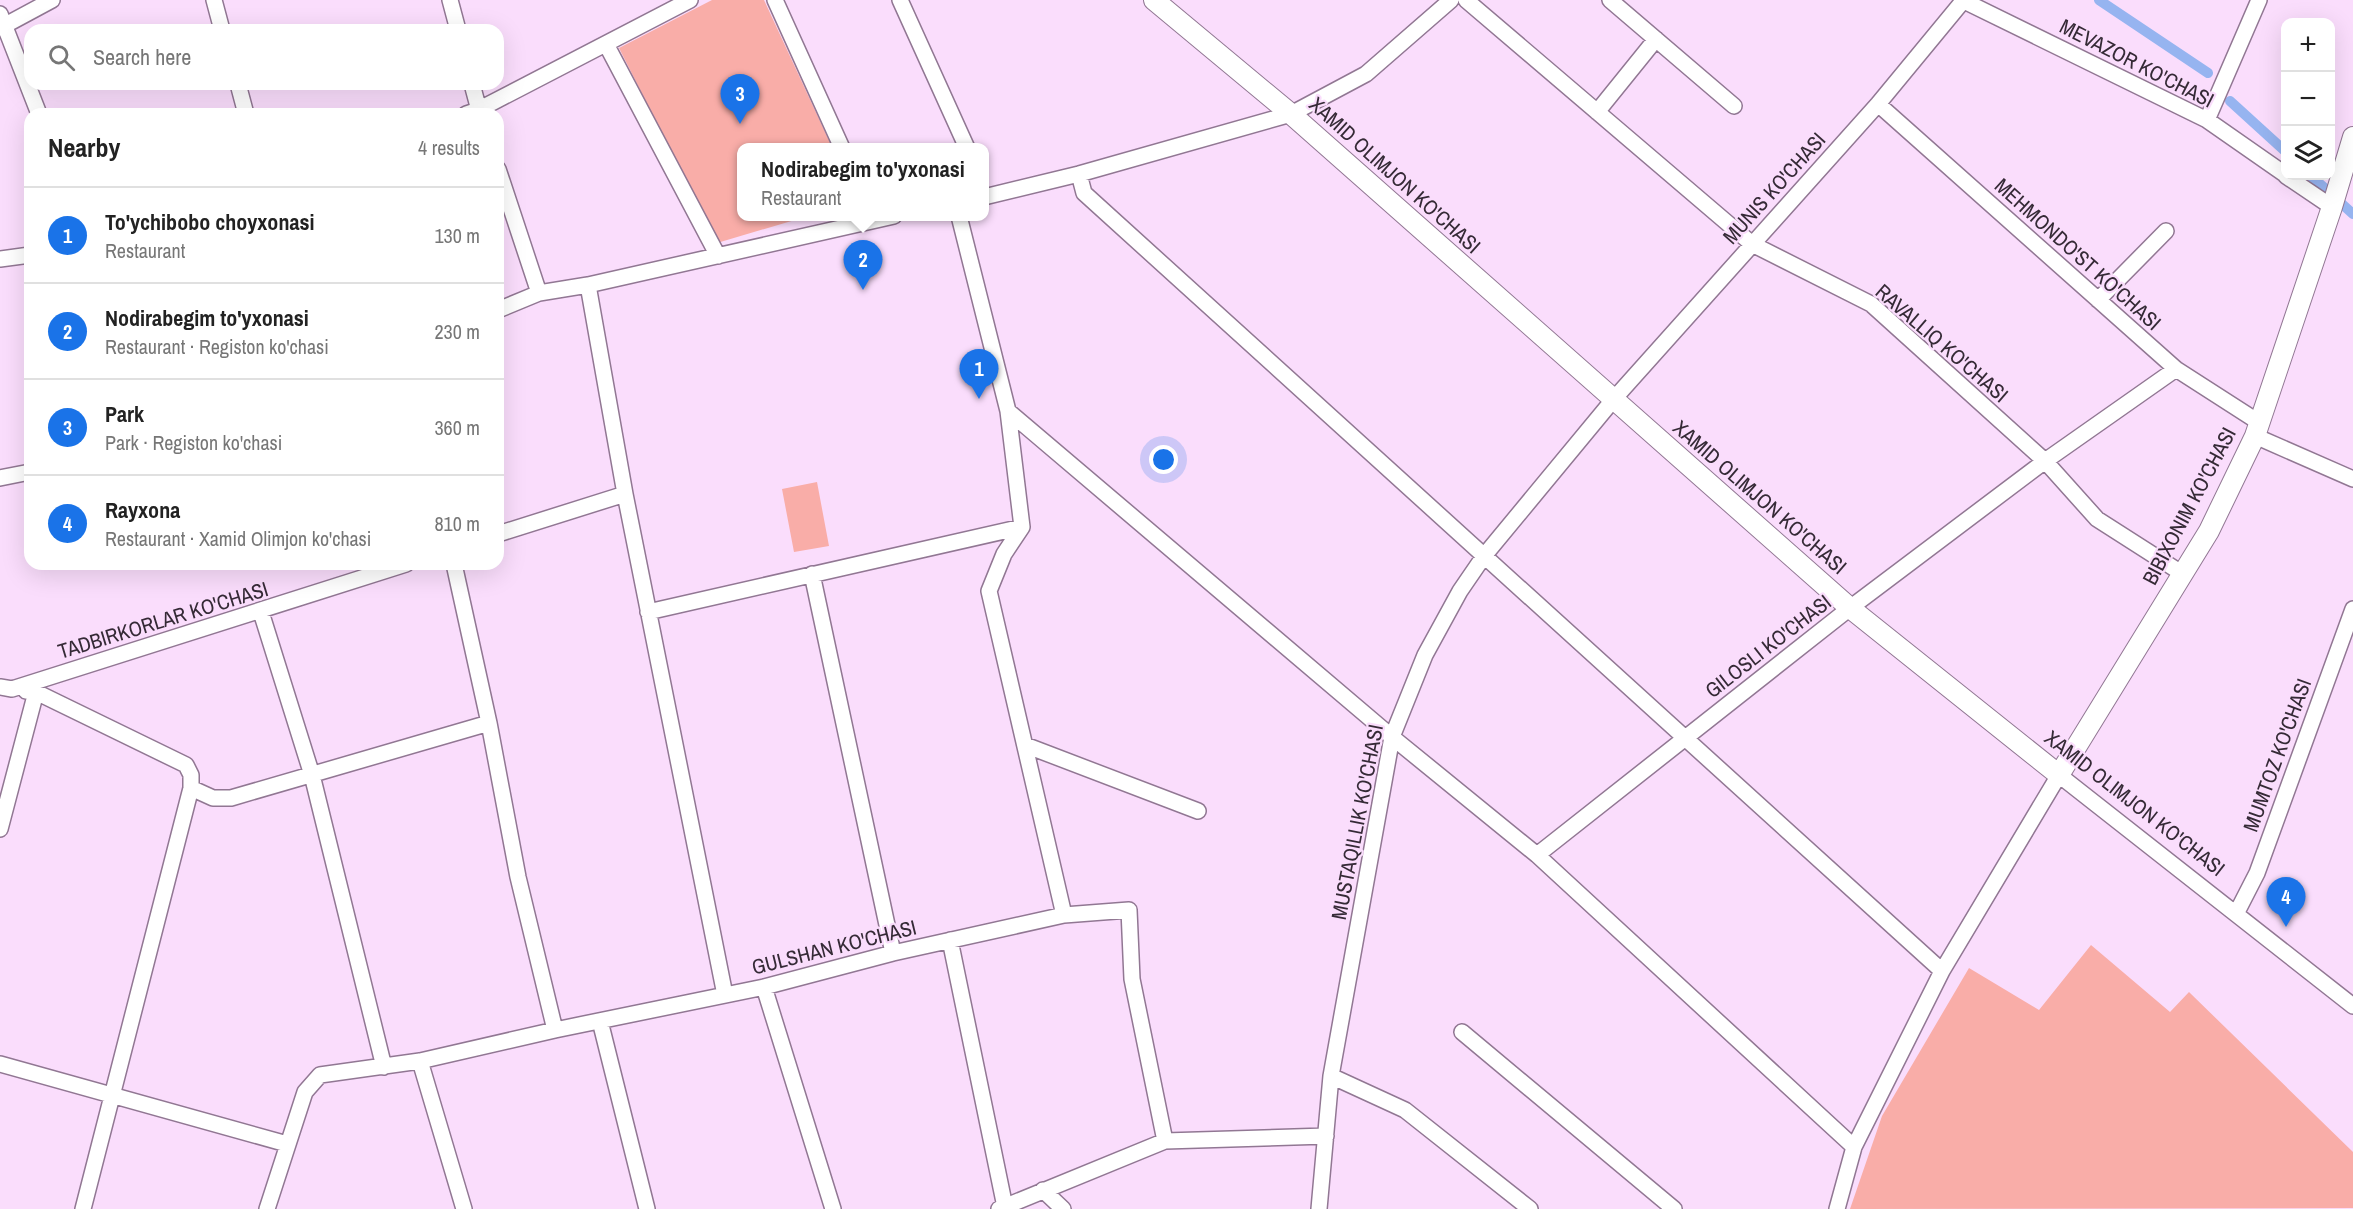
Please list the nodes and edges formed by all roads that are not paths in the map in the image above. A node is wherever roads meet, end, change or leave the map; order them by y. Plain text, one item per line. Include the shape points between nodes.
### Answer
1 (52, 0) edge
2 (214, 0) edge
3 (450, 0) edge
4 (690, 0) edge
5 (775, 0) edge
6 (900, 0) edge
7 (1154, 0) edge
8 (1451, 0) edge
9 (1466, 0) edge
10 (1610, 0) edge
11 (1963, 0) edge
12 (2259, 0) edge
13 (2, 22) edge
14 (220, 24) edge
15 (456, 24) edge
16 (1656, 39) junction
17 (606, 44) junction
18 (24, 77) edge
19 (29, 90) edge
20 (240, 90) edge
21 (473, 90) edge
22 (1878, 104) junction
23 (1734, 106) dead end
24 (37, 108) edge
25 (244, 108) edge
26 (475, 108) edge
27 (483, 108) edge
28 (1597, 112) junction
29 (1291, 114) junction
30 (2207, 120) junction
31 (2353, 136) edge
32 (840, 143) edge
33 (965, 143) edge
34 (2349, 171) edge
35 (2281, 172) edge
36 (1079, 174) junction
37 (2293, 180) edge
38 (504, 187) edge
39 (989, 191) edge
40 (2332, 207) junction
41 (866, 221) edge
42 (960, 221) edge
43 (2166, 231) dead end
44 (1752, 244) junction
45 (24, 256) edge
46 (718, 256) junction
47 (0, 260) edge
48 (588, 285) junction
49 (539, 293) junction
50 (2098, 300) junction
51 (504, 308) edge
52 (2176, 369) junction
53 (1613, 400) junction
54 (1008, 411) junction
55 (2257, 429) junction
56 (2045, 461) junction
57 (24, 473) edge
58 (0, 478) edge
59 (2353, 479) edge
60 (625, 494) junction
61 (1022, 527) junction
62 (504, 532) edge
63 (1484, 556) junction
64 (387, 570) edge
65 (455, 570) edge
66 (812, 574) junction
67 (2183, 574) junction
68 (1850, 608) junction
69 (2353, 609) edge
70 (261, 612) junction
71 (648, 612) junction
72 (6, 688) edge
73 (36, 692) junction
74 (489, 723) junction
75 (1392, 737) junction
76 (1686, 737) junction
77 (1025, 746) junction
78 (312, 775) junction
79 (2060, 775) junction
80 (191, 788) junction
81 (1198, 811) dead end
82 (0, 829) edge
83 (1537, 855) junction
84 (2236, 914) junction
85 (1064, 915) junction
86 (950, 940) junction
87 (893, 953) junction
88 (1942, 971) junction
89 (764, 987) junction
90 (725, 995) junction
91 (2353, 1006) edge
92 (600, 1021) junction
93 (555, 1030) junction
94 (1462, 1032) dead end
95 (420, 1061) junction
96 (0, 1064) edge
97 (384, 1067) junction
98 (1331, 1076) junction
99 (113, 1095) junction
100 (1326, 1136) junction
101 (1165, 1142) junction
102 (287, 1144) junction
103 (1854, 1147) junction
104 (1043, 1190) junction
105 (1002, 1208) edge
106 (82, 1209) edge
107 (267, 1209) edge
108 (464, 1209) edge
109 (646, 1209) edge
110 (833, 1209) edge
111 (1063, 1209) edge
112 (1319, 1209) edge
113 (1530, 1209) edge
114 (1674, 1209) edge
115 (1837, 1209) edge

1 - 13 street
2 - 14 street
3 - 15 street
4 - 17 street
5 - 32 street
6 - 33 street
7 - 29 main road, XAMID OLIMJON KO'CHASI
8 - 29 street via 1366,74
9 - 28 street, RAVALLIQ KO'CHASI
10 - 16 street
11 - 22 street, MUNIS KO'CHASI
11 - 30 street, MEVAZOR KO'CHASI
12 - 30 street
13 - 18 street
16 - 23 street
16 - 28 street
17 - 27 street
17 - 46 street
19 - 24 street
20 - 25 street
21 - 26 street
22 - 44 street, MUNIS KO'CHASI
22 - 50 street, MEHMONDO'ST KO'CHASI
28 - 44 street, RAVALLIQ KO'CHASI
29 - 36 street
29 - 53 main road, XAMID OLIMJON KO'CHASI
30 - 35 street, MEVAZOR KO'CHASI
31 - 34 main road, BIBIXONIM KO'CHASI
34 - 40 main road, BIBIXONIM KO'CHASI
36 - 39 street
36 - 63 street via 1084,194
37 - 40 street, MEVAZOR KO'CHASI
38 - 49 street
40 - 55 main road, BIBIXONIM KO'CHASI
41 - 46 street
42 - 54 street
43 - 50 street
44 - 53 street, MUNIS KO'CHASI
44 - 56 street, RAVALLIQ KO'CHASI via 1871,304
45 - 47 street
46 - 48 street
48 - 49 street
48 - 60 street
49 - 51 street
50 - 52 street, MEHMONDO'ST KO'CHASI
52 - 55 street, MEHMONDO'ST KO'CHASI
52 - 56 street, GILOSLI KO'CHASI
53 - 63 street, MUSTAQILLIK KO'CHASI
53 - 68 main road, XAMID OLIMJON KO'CHASI
54 - 61 street
54 - 75 street
55 - 59 street, MEHMONDO'ST KO'CHASI
55 - 67 main road, BIBIXONIM KO'CHASI
56 - 67 street, RAVALLIQ KO'CHASI via 2097,519
56 - 68 street, GILOSLI KO'CHASI
57 - 58 street
60 - 62 street
60 - 71 street
61 - 66 street
61 - 77 street via 1004,554 989,591
63 - 75 street, MUSTAQILLIK KO'CHASI via 1425,655
63 - 76 street
64 - 70 street, TADBIRKORLAR KO'CHASI
65 - 74 street
66 - 71 street
66 - 87 street
67 - 79 main road, BIBIXONIM KO'CHASI
68 - 76 street, GILOSLI KO'CHASI
68 - 79 main road, XAMID OLIMJON KO'CHASI
69 - 84 street, MUMTOZ KO'CHASI via 2257,873
70 - 72 street, TADBIRKORLAR KO'CHASI
70 - 78 street
71 - 90 street
72 - 73 street
73 - 80 street via 186,765
73 - 82 street
74 - 78 street
74 - 93 street via 518,877
75 - 83 street
75 - 98 street, MUSTAQILLIK KO'CHASI
76 - 83 street, GILOSLI KO'CHASI
76 - 88 street
77 - 81 street
77 - 85 street
78 - 80 street via 231,798 213,798
78 - 97 street
79 - 84 street, XAMID OLIMJON KO'CHASI
79 - 88 street
80 - 99 street
83 - 103 street
84 - 91 street, XAMID OLIMJON KO'CHASI
85 - 86 street, GULSHAN KO'CHASI
85 - 101 street, GULSHAN KO'CHASI via 1129,910 1132,980
86 - 87 street, GULSHAN KO'CHASI
86 - 105 street
87 - 89 street, GULSHAN KO'CHASI
88 - 103 street
89 - 90 street, GULSHAN KO'CHASI
89 - 110 street
90 - 92 street, GULSHAN KO'CHASI
92 - 93 street, GULSHAN KO'CHASI
92 - 109 street
93 - 95 street, GULSHAN KO'CHASI
94 - 114 street
95 - 97 street, GULSHAN KO'CHASI
95 - 108 street
96 - 99 street
97 - 102 street, GULSHAN KO'CHASI via 320,1075 305,1092
98 - 100 street, MUSTAQILLIK KO'CHASI
98 - 113 street via 1405,1110
99 - 102 street
99 - 106 street
100 - 101 street
100 - 112 street, MUSTAQILLIK KO'CHASI
101 - 104 street
102 - 107 street
103 - 115 street
104 - 105 street
104 - 111 street

